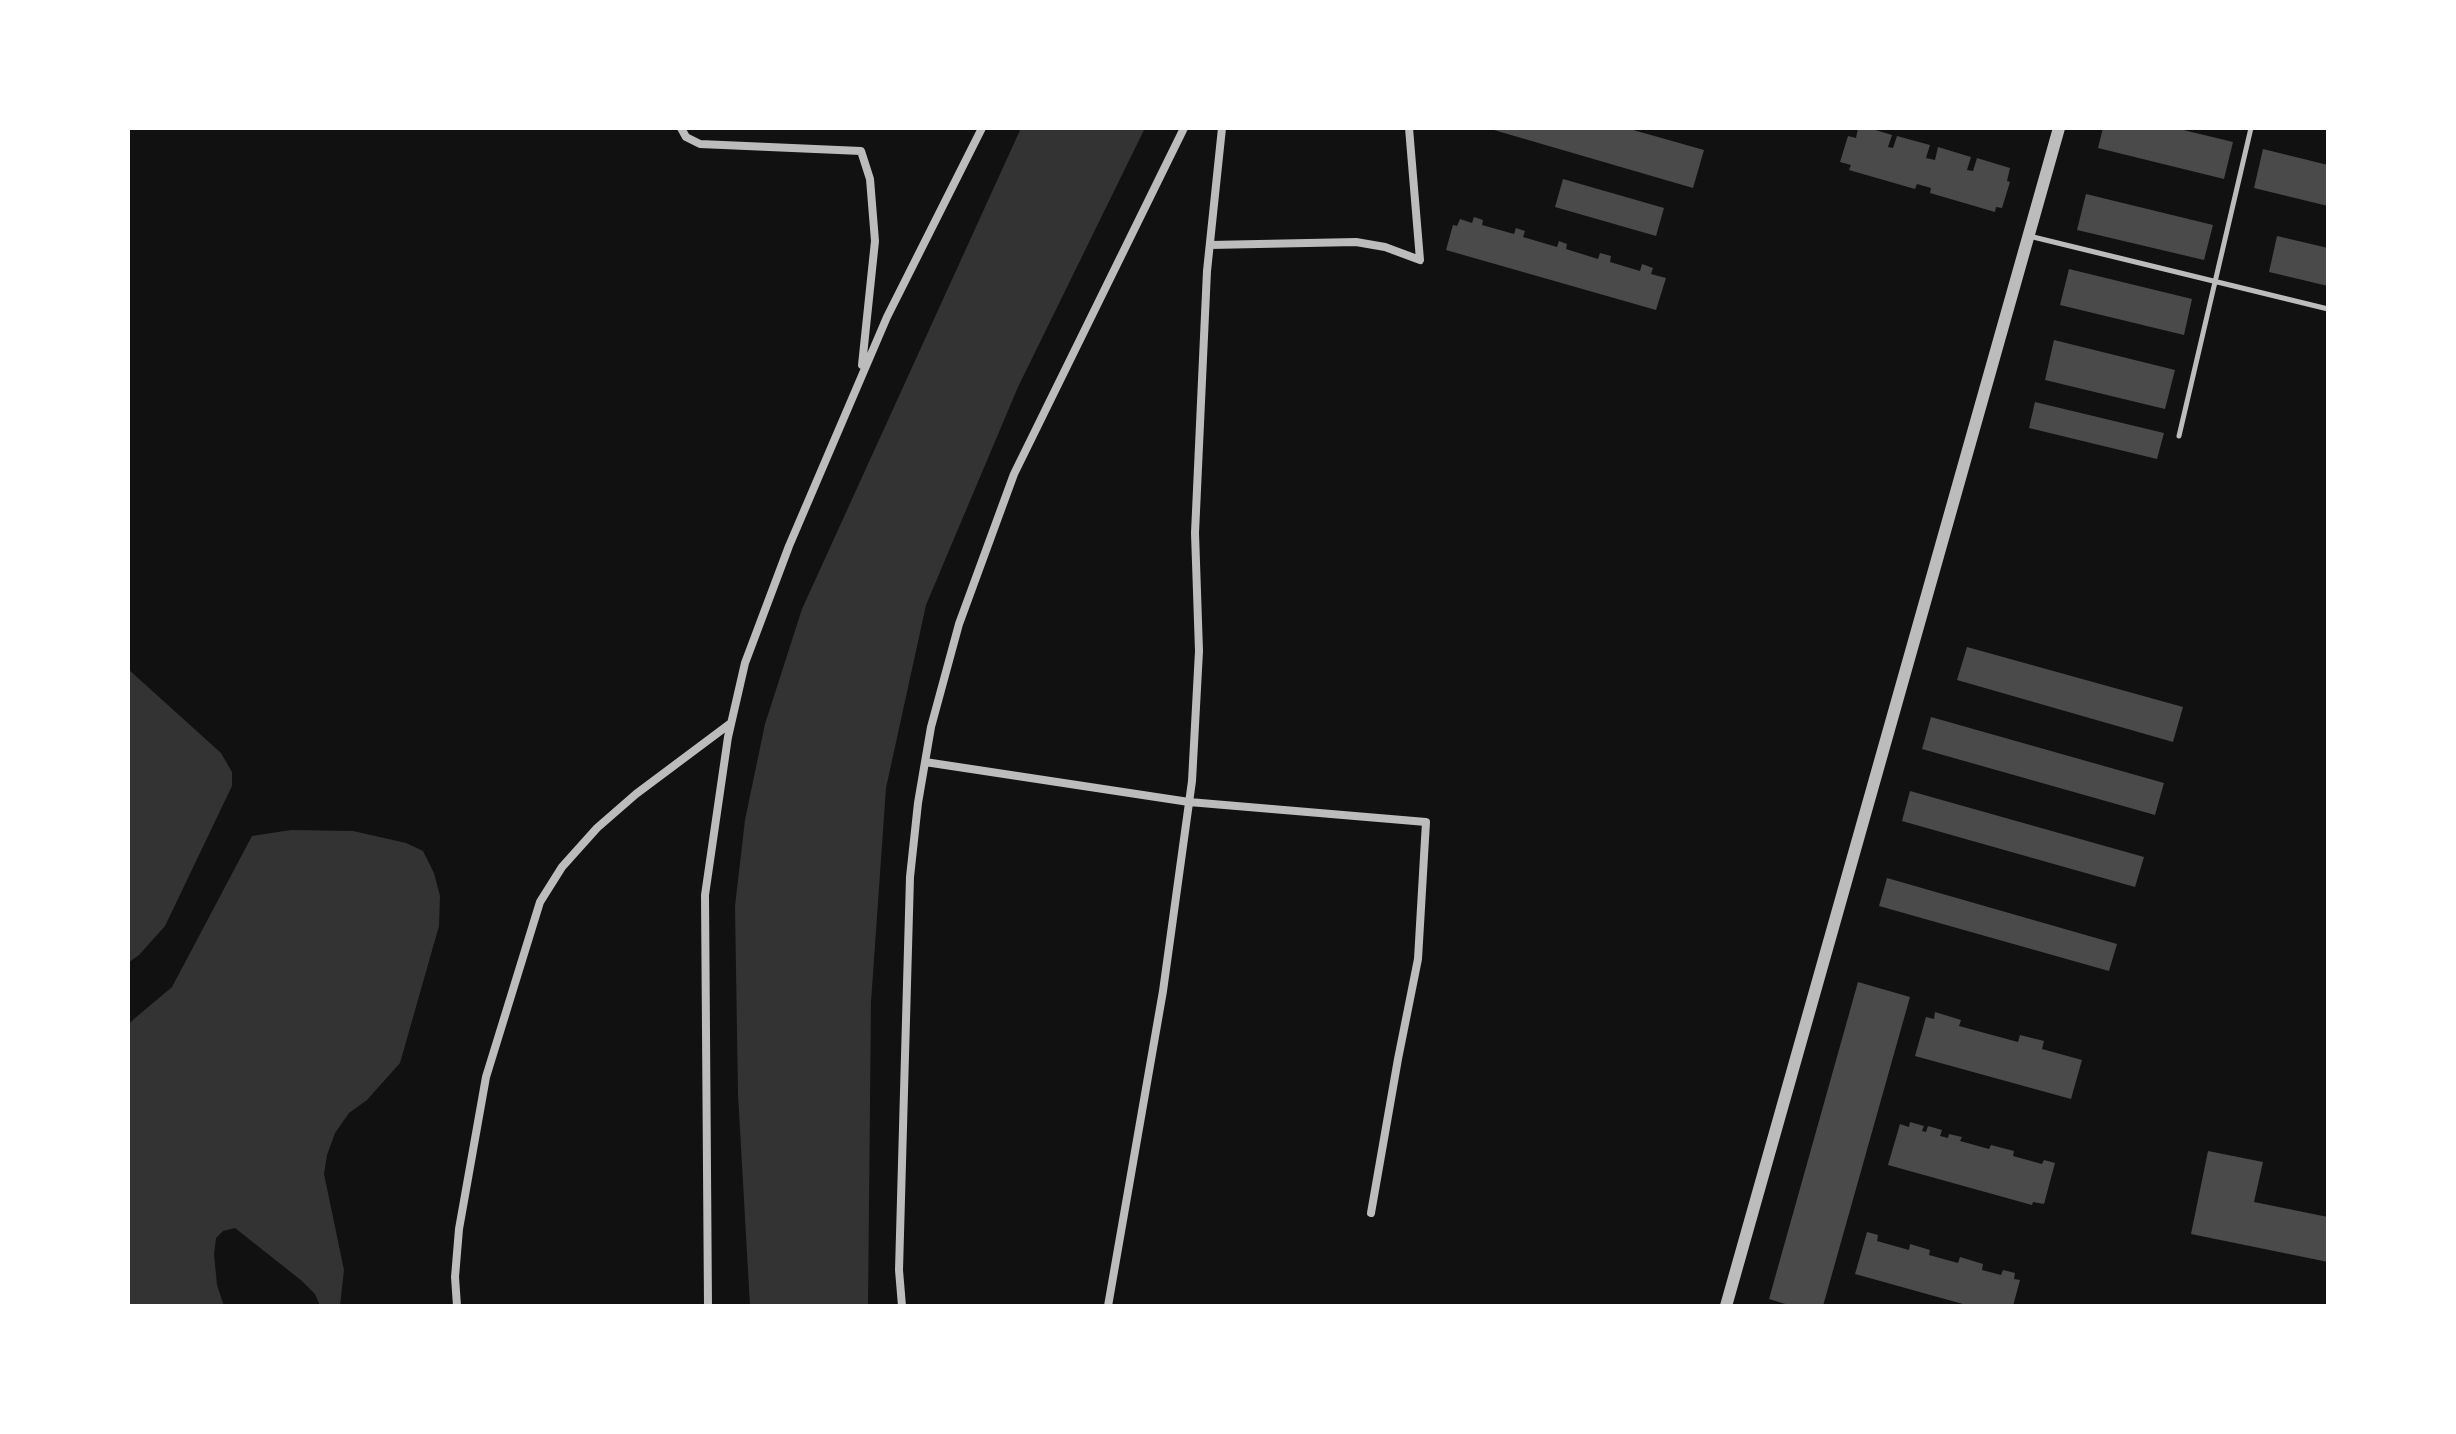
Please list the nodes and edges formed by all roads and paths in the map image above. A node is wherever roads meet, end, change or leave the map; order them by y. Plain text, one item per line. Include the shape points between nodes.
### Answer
1 (681, 128) edge
2 (982, 128) edge
3 (1184, 128) edge
4 (1222, 128) edge
5 (1409, 128) edge
6 (2059, 128) edge
7 (2251, 128) edge
8 (2029, 235) junction
9 (1210, 245) junction
10 (2215, 281) junction
11 (2328, 309) edge
12 (861, 377) junction
13 (2179, 436) dead end
14 (731, 723) junction
15 (925, 762) junction
16 (1189, 802) junction
17 (1371, 1213) dead end
18 (457, 1306) edge
19 (708, 1306) edge
20 (902, 1306) edge
21 (1108, 1306) edge
22 (1726, 1306) edge

1 - 12 street via 700,144 861,151 870,179 875,241
2 - 12 street
3 - 15 street via 1014,474 959,624
4 - 9 street
5 - 9 street via 1420,260 1356,242
6 - 8 street
7 - 10 lane
8 - 10 lane
8 - 22 street
9 - 16 street via 1195,533 1199,651
10 - 11 lane
10 - 13 lane
12 - 14 street via 745,663
14 - 18 street via 597,828 540,902 486,1077 459,1229
14 - 19 street via 705,895
15 - 16 street
15 - 20 street via 910,877
16 - 17 street via 1426,822 1418,959
16 - 21 street via 1163,991

